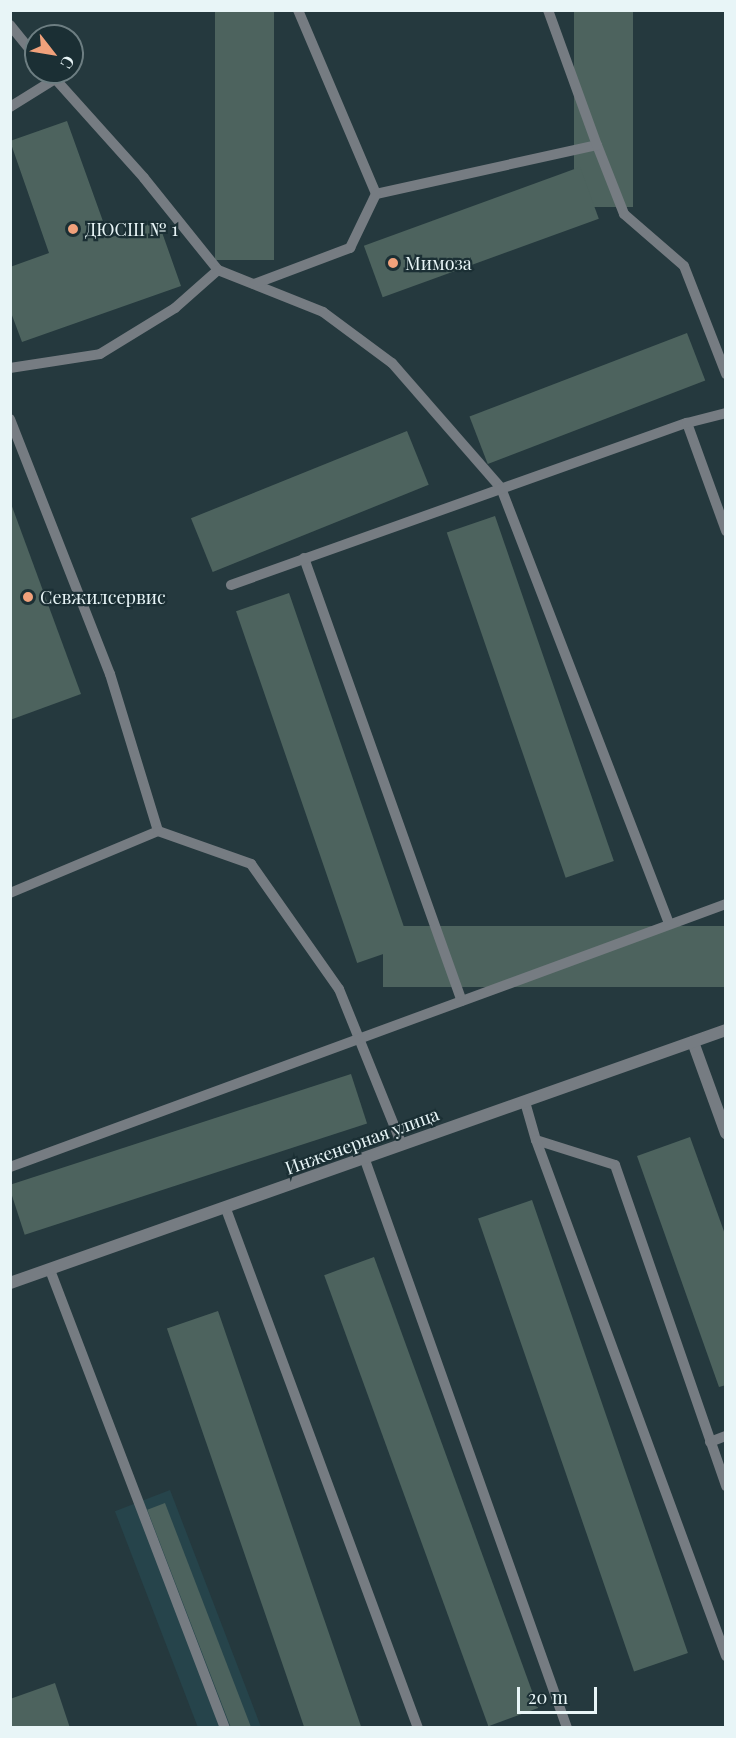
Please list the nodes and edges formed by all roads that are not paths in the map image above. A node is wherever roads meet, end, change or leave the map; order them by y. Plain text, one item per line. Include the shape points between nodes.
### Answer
1 (298, 10) edge
2 (548, 10) edge
3 (10, 25) edge
4 (10, 39) edge
5 (24, 44) edge
6 (24, 45) edge
7 (41, 84) edge
8 (59, 84) edge
9 (10, 107) edge
10 (597, 145) junction
11 (376, 194) junction
12 (218, 270) junction
13 (254, 284) junction
14 (10, 369) edge
15 (726, 374) edge
16 (726, 413) edge
17 (10, 418) edge
18 (687, 423) junction
19 (501, 488) junction
20 (726, 531) edge
21 (304, 558) junction
22 (231, 585) dead end
23 (158, 831) junction
24 (10, 893) edge
25 (726, 904) edge
26 (669, 924) junction
27 (462, 1001) junction
28 (726, 1030) edge
29 (361, 1039) junction
30 (693, 1042) junction
31 (525, 1102) junction
32 (726, 1133) edge
33 (536, 1140) junction
34 (402, 1145) junction
35 (365, 1160) junction
36 (10, 1167) edge
37 (226, 1209) junction
38 (50, 1270) junction
39 (10, 1283) edge
40 (726, 1436) edge
41 (710, 1442) junction
42 (726, 1486) edge
43 (726, 1656) edge
44 (225, 1728) edge
45 (418, 1728) edge
46 (567, 1728) edge

1 - 11 lane
2 - 10 lane
3 - 5 lane
4 - 6 lane
7 - 9 lane
8 - 12 lane via 144,178
10 - 11 lane
10 - 15 lane via 624,214 684,266
11 - 13 lane via 350,249
12 - 13 lane
12 - 14 lane via 175,308 100,354
13 - 19 lane via 323,312 392,363
16 - 18 lane
17 - 23 lane via 110,674
18 - 19 lane
18 - 20 lane
19 - 21 lane
19 - 26 lane
21 - 22 lane
21 - 27 lane
23 - 24 lane
23 - 29 lane via 250,864 339,989
25 - 26 lane
26 - 27 lane
27 - 29 lane
28 - 30 street, Инженерная улица
29 - 34 lane
29 - 36 lane
30 - 31 street, Инженерная улица
30 - 32 street
31 - 33 lane
31 - 34 street, Инженерная улица
33 - 41 lane via 615,1165
33 - 43 lane
34 - 35 street, Инженерная улица
35 - 37 street, Инженерная улица
35 - 46 lane
37 - 38 street, Инженерная улица
37 - 45 lane
38 - 39 street, Инженерная улица
38 - 44 lane
40 - 41 lane
41 - 42 lane

